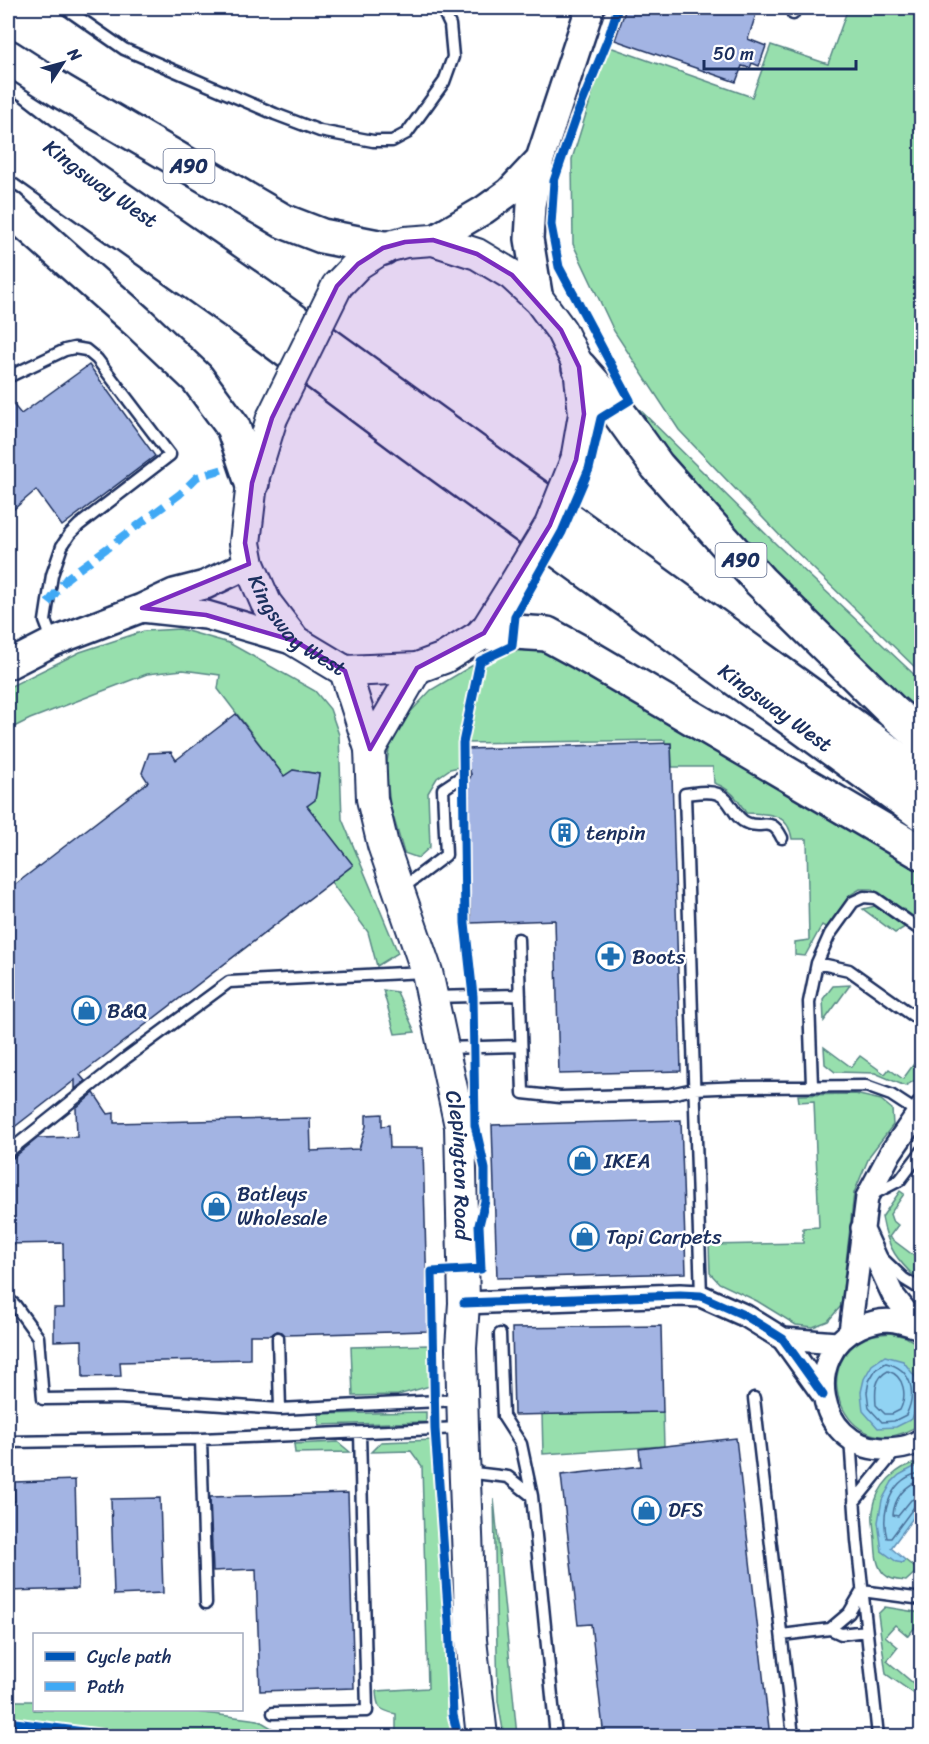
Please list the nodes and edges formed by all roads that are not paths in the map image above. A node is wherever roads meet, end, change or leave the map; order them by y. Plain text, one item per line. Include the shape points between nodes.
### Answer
1 (65, 8) edge
2 (442, 8) edge
3 (590, 8) edge
4 (8, 57) edge
5 (8, 114) edge
6 (8, 151) edge
7 (540, 159) junction
8 (8, 207) edge
9 (432, 240) junction
10 (382, 248) junction
11 (539, 300) junction
12 (579, 367) junction
13 (8, 377) edge
14 (252, 483) junction
15 (249, 564) junction
16 (142, 608) junction
17 (483, 633) junction
18 (295, 641) junction
19 (53, 642) junction
20 (8, 665) edge
21 (417, 668) junction
22 (345, 671) junction
23 (921, 737) edge
24 (370, 749) junction
25 (464, 775) dead end
26 (921, 776) edge
27 (921, 814) edge
28 (782, 838) dead end
29 (921, 853) edge
30 (399, 891) junction
31 (921, 931) edge
32 (518, 939) dead end
33 (817, 963) junction
34 (430, 984) junction
35 (520, 995) junction
36 (921, 1022) edge
37 (521, 1046) junction
38 (445, 1048) junction
39 (812, 1085) junction
40 (694, 1089) junction
41 (919, 1109) edge
42 (921, 1151) edge
43 (8, 1152) edge
44 (867, 1197) junction
45 (866, 1237) junction
46 (921, 1290) edge
47 (701, 1296) junction
48 (8, 1299) edge
49 (464, 1303) junction
50 (919, 1329) edge
51 (500, 1334) dead end
52 (844, 1337) junction
53 (278, 1338) dead end
54 (783, 1339) junction
55 (823, 1395) junction
56 (754, 1398) dead end
57 (280, 1408) junction
58 (463, 1414) junction
59 (360, 1433) junction
60 (850, 1438) junction
61 (201, 1439) junction
62 (8, 1442) edge
63 (914, 1444) edge
64 (465, 1472) junction
65 (532, 1496) junction
66 (854, 1502) junction
67 (862, 1591) junction
68 (921, 1599) edge
69 (206, 1603) dead end
70 (830, 1629) junction
71 (866, 1631) junction
72 (782, 1635) junction
73 (273, 1713) dead end
74 (482, 1737) edge
75 (556, 1737) edge
76 (793, 1737) edge
77 (878, 1737) edge

1 - 2 lane via 124,50 320,131 373,141 392,141 407,133 444,82 453,57 450,25
3 - 7 street
4 - 10 highway, A90 via 283,221 322,236
5 - 26 highway, Kingsway West via 89,177 259,295
6 - 27 highway, Kingsway West
7 - 9 street via 484,210
7 - 11 street via 529,239
8 - 14 highway via 197,378 232,427
9 - 10 main road, Kingsway West
9 - 11 main road, Kingsway West via 477,254 512,275
10 - 14 main road, Kingsway West, bridge via 358,264 337,286 272,418
11 - 12 main road, Kingsway West via 561,330
12 - 17 main road, Kingsway West, bridge via 584,414 576,460 550,525
12 - 23 highway, A90 via 616,409 657,466 760,581
13 - 19 lane via 65,350 86,350 121,388 170,455 79,525 62,546 52,575 45,621
14 - 15 main road, Kingsway West via 244,543
15 - 16 street
15 - 18 main road, Kingsway West via 266,603
16 - 18 street via 206,615
16 - 19 street
17 - 21 main road, Kingsway West via 444,658
17 - 29 highway via 547,634
18 - 22 main road, Kingsway West
19 - 20 street
21 - 22 main road, Kingsway West
21 - 24 main road
22 - 24 main road, Clepington Road
24 - 30 main road, Clepington Road via 372,799
25 - 30 lane via 444,789 446,855
28 - 40 lane via 770,824 749,825 740,820 719,794 685,794
30 - 34 main road, Clepington Road
31 - 33 lane via 875,898 864,897 847,910
32 - 35 lane
33 - 36 lane via 849,970
33 - 39 lane via 809,1002
34 - 35 lane
34 - 38 main road, Clepington Road
34 - 43 lane via 230,982
35 - 37 lane
37 - 38 lane
37 - 40 lane via 523,1093 560,1097 670,1094
38 - 49 main road, Clepington Road via 460,1126
39 - 40 lane
39 - 41 lane via 866,1086
40 - 47 lane
41 - 44 street
42 - 44 lane via 900,1180
44 - 45 street
45 - 46 lane via 904,1279
45 - 50 street via 893,1295
45 - 52 street
47 - 49 street
47 - 54 street via 746,1316
48 - 57 lane via 38,1337 43,1399 118,1398
49 - 58 main road, Clepington Road
50 - 52 street via 895,1321 871,1322
51 - 65 lane via 503,1416 520,1444
52 - 54 street
52 - 55 street via 825,1367
53 - 57 lane
54 - 55 street
55 - 60 street via 832,1419
56 - 72 lane
57 - 58 lane
58 - 59 lane
58 - 64 main road, Clepington Road
59 - 61 lane
59 - 73 lane via 367,1711
60 - 63 street via 872,1448
60 - 66 lane
61 - 62 lane
61 - 69 lane
63 - 66 lane
64 - 65 lane via 508,1477
64 - 74 main road, Clepington Road via 471,1640
65 - 75 lane
66 - 67 lane
67 - 68 lane
67 - 70 lane via 849,1613
67 - 71 lane
70 - 71 lane via 841,1634
70 - 72 lane
71 - 77 lane
72 - 76 lane

